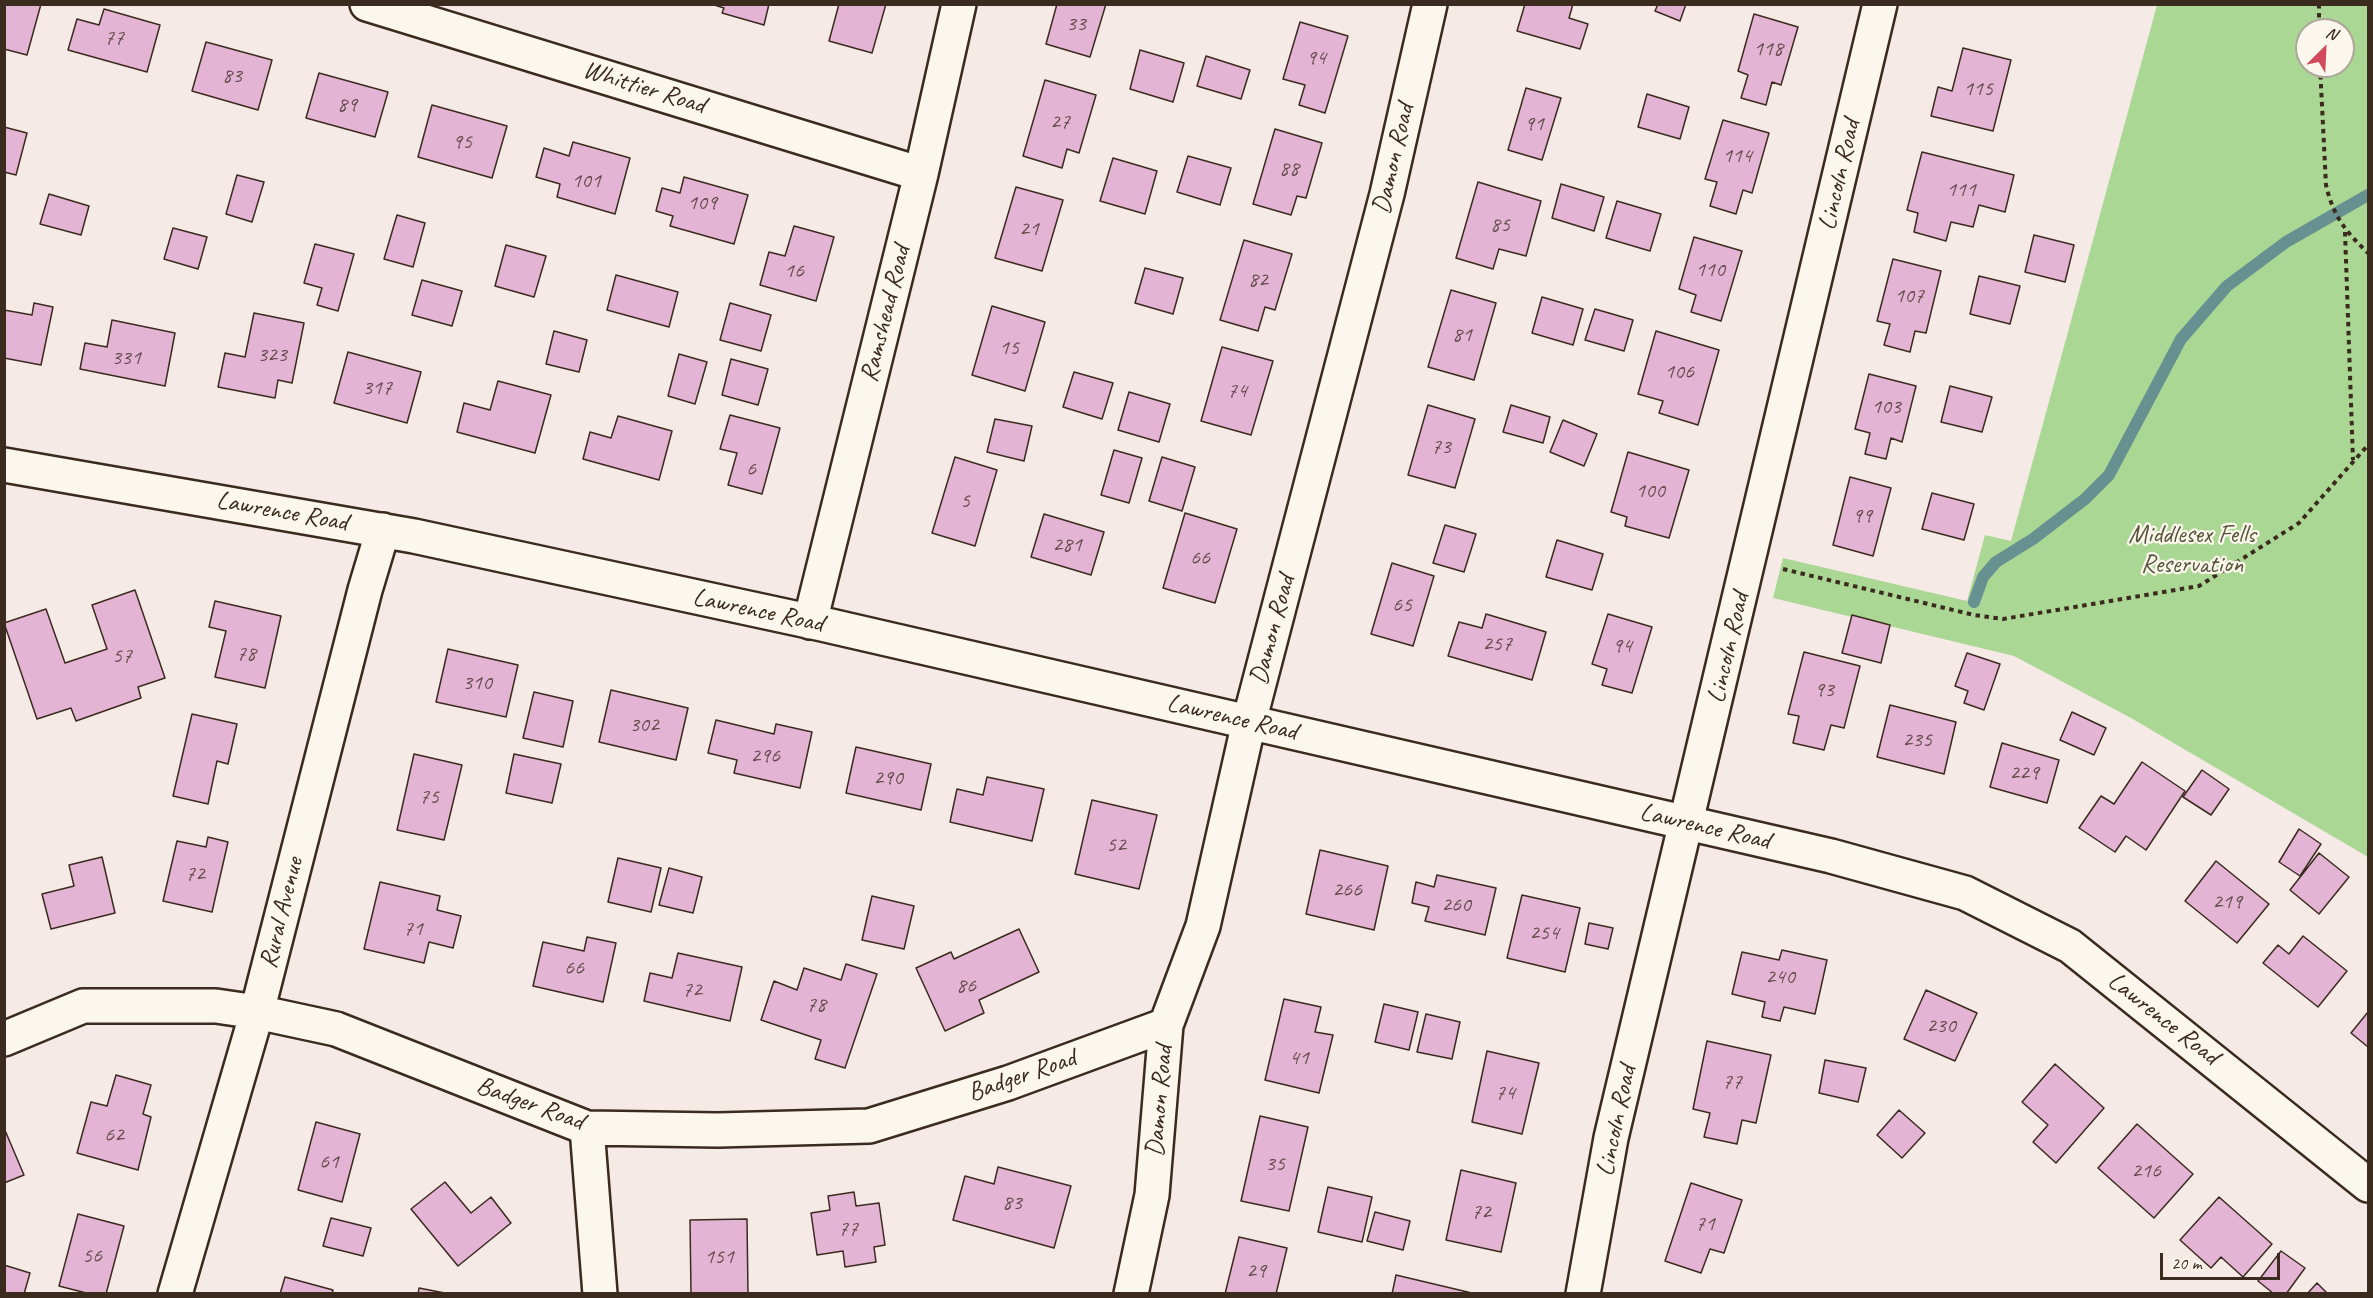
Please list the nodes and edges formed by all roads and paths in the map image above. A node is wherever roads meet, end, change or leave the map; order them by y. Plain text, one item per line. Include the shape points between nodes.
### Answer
1 (367, 4) edge
2 (959, 4) edge
3 (1430, 4) edge
4 (1880, 4) edge
5 (2321, 78) edge
6 (921, 174) junction
7 (2345, 232) junction
8 (2368, 253) edge
9 (2368, 445) edge
10 (2353, 460) junction
11 (8, 469) edge
12 (383, 530) junction
13 (1750, 561) junction
14 (810, 622) junction
15 (1249, 722) junction
16 (1687, 823) junction
17 (257, 1012) junction
18 (1166, 1024) junction
19 (4, 1039) edge
20 (587, 1128) junction
21 (2368, 1185) edge
22 (175, 1293) edge
23 (600, 1293) edge
24 (1131, 1293) edge
25 (1583, 1293) edge

1 - 6 street, Whittier Road
2 - 6 street, Ramshead Road
3 - 15 street, Damon Road via 1387,194
4 - 13 street, Lincoln Road
5 - 7 path via 2326,185
6 - 14 street, Ramshead Road
7 - 8 path
7 - 10 path
9 - 10 path
10 - 13 path via 2299,523 2199,586 2003,619
11 - 12 street, Lawrence Road
12 - 14 street, Lawrence Road
12 - 17 street, Rural Avenue
13 - 16 street, Lincoln Road
14 - 15 street, Lawrence Road
15 - 16 street, Lawrence Road
15 - 18 street, Damon Road via 1203,926
16 - 21 street, Lawrence Road via 1831,856 1965,893 2070,946
16 - 25 street, Lincoln Road via 1611,1138
17 - 19 street, Badger Road via 216,1006 83,1006
17 - 20 street, Badger Road via 336,1029
17 - 22 street, Rural Avenue
18 - 20 street, Badger Road via 1008,1083 869,1126
18 - 24 street, Damon Road via 1152,1195
20 - 23 street

